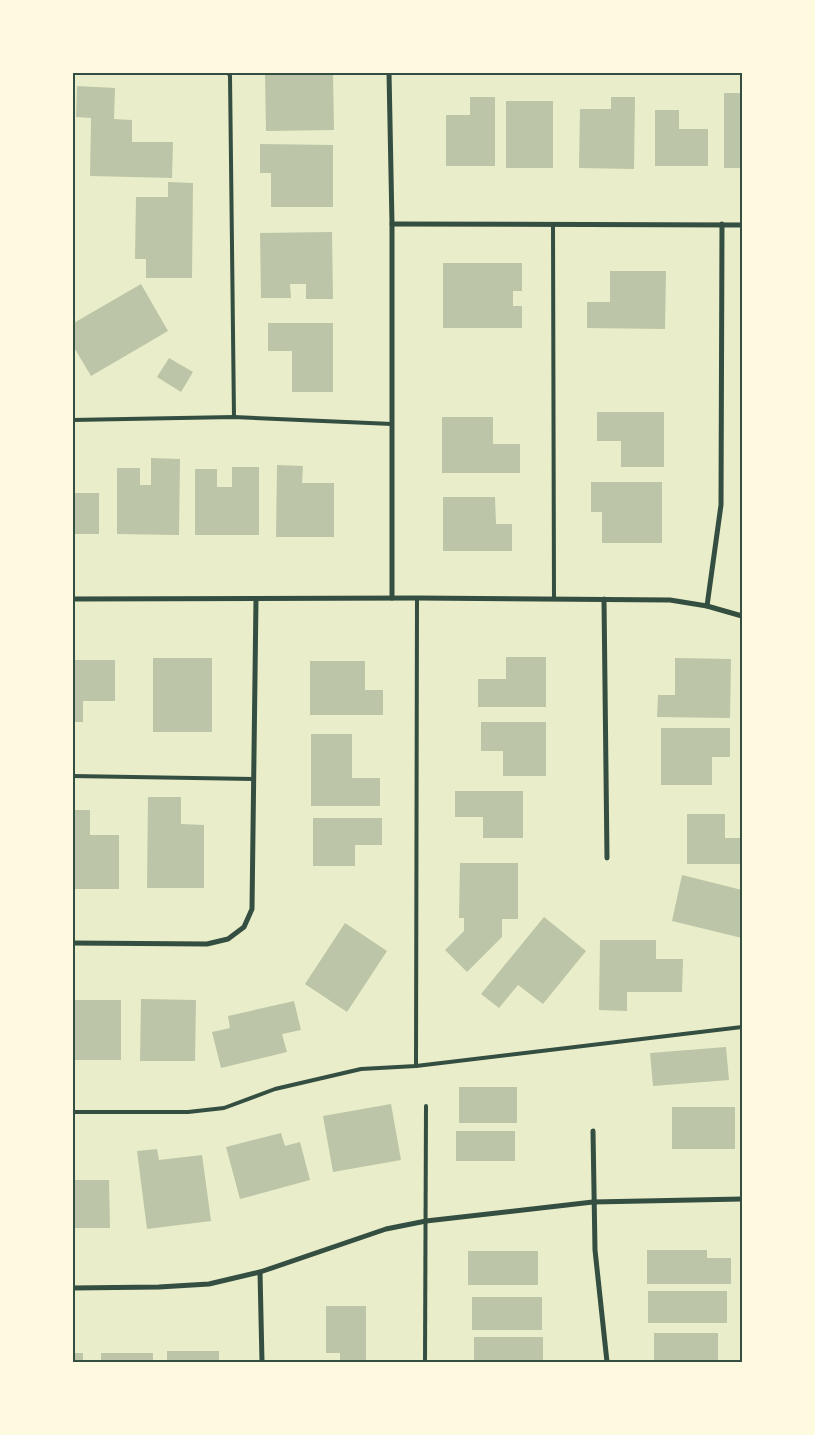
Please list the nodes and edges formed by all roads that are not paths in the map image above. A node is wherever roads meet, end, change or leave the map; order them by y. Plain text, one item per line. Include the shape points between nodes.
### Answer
1 (228, 72) edge
2 (389, 72) edge
3 (392, 224) junction
4 (553, 224) junction
5 (722, 224) junction
6 (742, 225) edge
7 (234, 417) junction
8 (72, 420) edge
9 (392, 424) junction
10 (392, 598) junction
11 (417, 598) junction
12 (72, 599) edge
13 (256, 599) junction
14 (554, 599) junction
15 (604, 599) junction
16 (707, 606) junction
17 (742, 616) edge
18 (72, 776) edge
19 (254, 779) junction
20 (607, 858) dead end
21 (72, 943) edge
22 (742, 1027) edge
23 (416, 1066) junction
24 (426, 1106) dead end
25 (72, 1112) edge
26 (593, 1131) dead end
27 (742, 1199) edge
28 (593, 1202) junction
29 (426, 1221) junction
30 (260, 1272) junction
31 (72, 1288) edge
32 (262, 1362) edge
33 (425, 1362) edge
34 (607, 1362) edge

1 - 7 lane
2 - 3 street
3 - 4 street
3 - 9 street
4 - 5 street
4 - 14 lane
5 - 6 street
5 - 16 street via 722,505
7 - 8 lane
7 - 9 lane
9 - 10 street
10 - 11 street
10 - 13 street
11 - 14 street
11 - 23 lane
12 - 13 street
13 - 19 street
14 - 15 street
15 - 16 street via 670,600
15 - 20 street
16 - 17 street
18 - 19 lane
19 - 21 street via 252,909 244,927 228,939 207,944
22 - 23 lane
23 - 25 lane via 361,1069 324,1077 224,1108 188,1112
24 - 29 lane
26 - 28 street
27 - 28 street
28 - 29 street
28 - 34 street
29 - 30 street via 386,1229
29 - 33 lane
30 - 31 street via 209,1284
30 - 32 street

